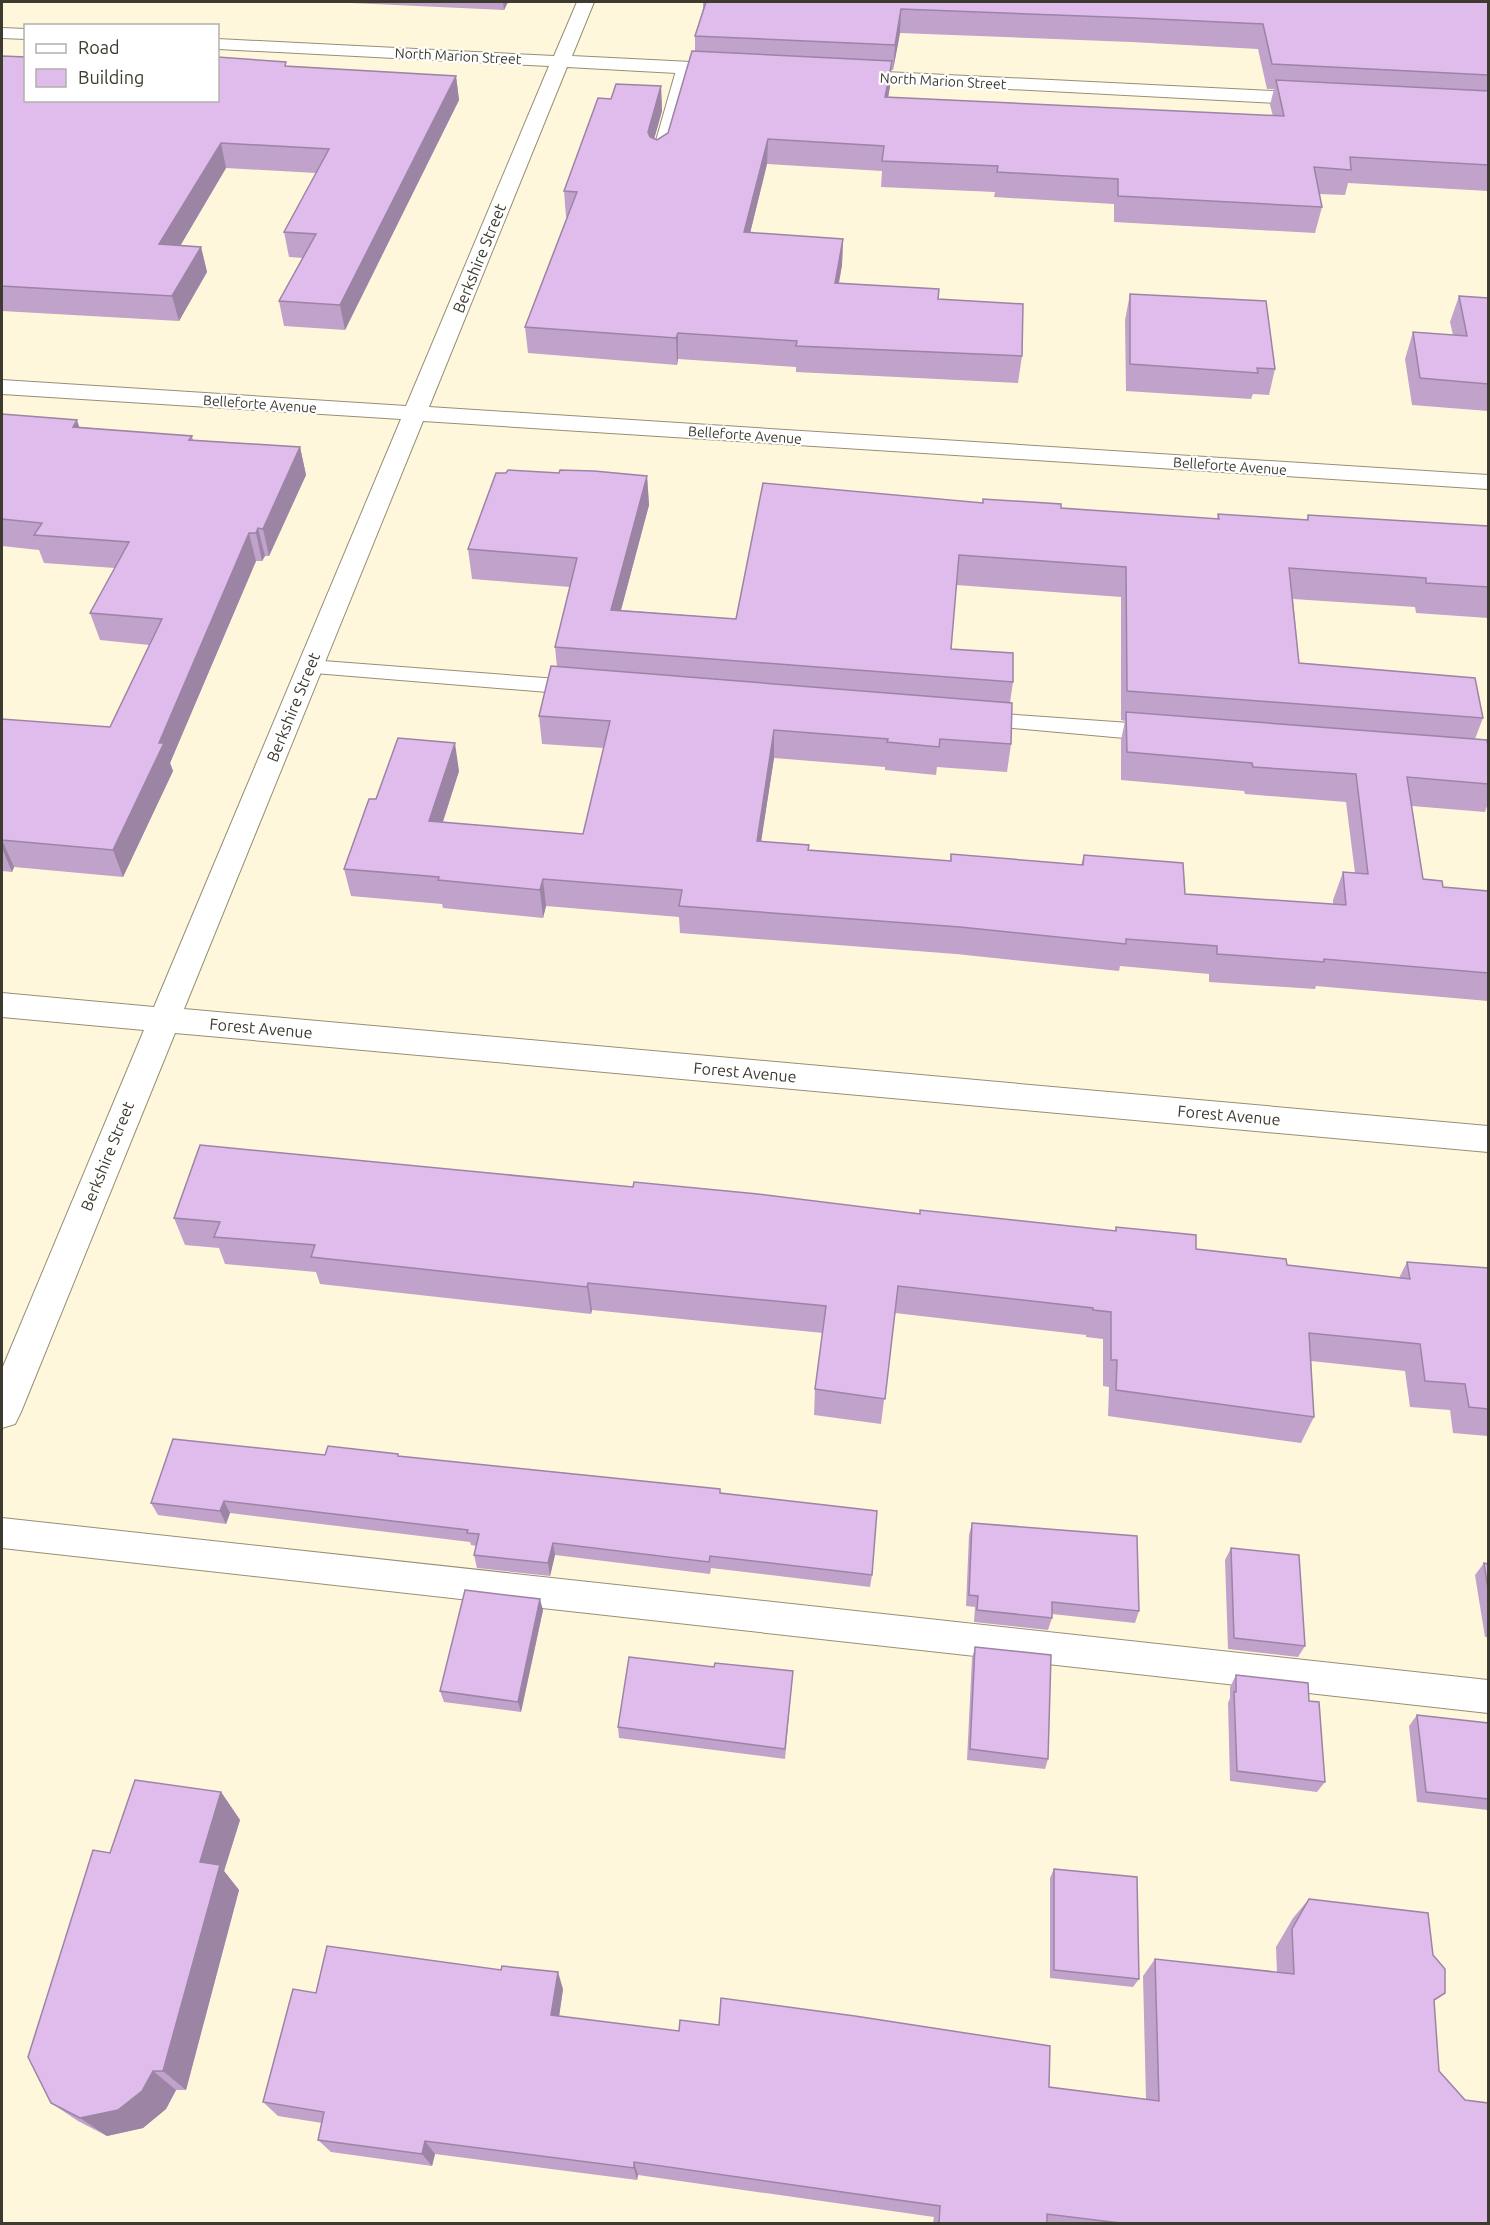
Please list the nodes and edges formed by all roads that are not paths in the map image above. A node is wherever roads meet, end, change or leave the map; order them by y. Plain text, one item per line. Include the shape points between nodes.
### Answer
1 (585, 2) edge
2 (2, 33) edge
3 (24, 34) edge
4 (219, 44) edge
5 (561, 61) junction
6 (685, 67) junction
7 (744, 70) edge
8 (827, 75) edge
9 (1335, 100) edge
10 (659, 158) edge
11 (2, 387) edge
12 (414, 414) junction
13 (1488, 482) edge
14 (310, 667) junction
15 (611, 690) edge
16 (955, 717) edge
17 (1180, 735) edge
18 (2, 1005) edge
19 (164, 1020) junction
20 (1488, 1139) edge
21 (2, 1412) edge
22 (2, 1533) edge
23 (1488, 1697) edge

1 - 5 street, Berkshire Street
2 - 3 street
4 - 5 street, North Marion Street
5 - 6 street, North Marion Street
5 - 12 street, Berkshire Street
6 - 7 street, North Marion Street
6 - 10 lane
8 - 9 street, North Marion Street
11 - 12 street, Belleforte Avenue
12 - 13 street, Belleforte Avenue
12 - 14 street, Berkshire Street
14 - 15 lane
14 - 19 street, Berkshire Street
16 - 17 lane
18 - 19 street, Forest Avenue
19 - 20 street, Forest Avenue
19 - 21 street, Berkshire Street
22 - 23 lane

